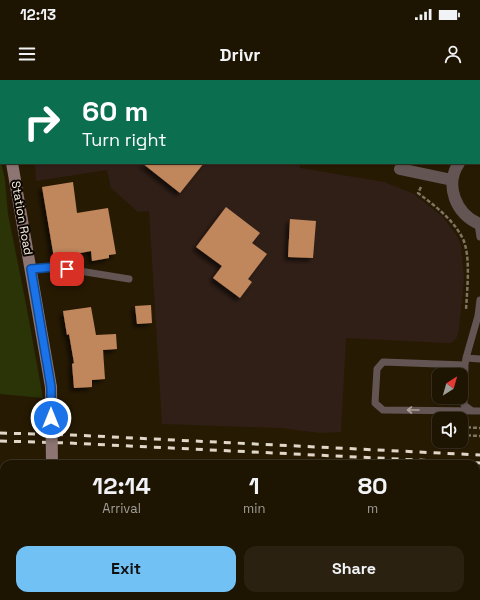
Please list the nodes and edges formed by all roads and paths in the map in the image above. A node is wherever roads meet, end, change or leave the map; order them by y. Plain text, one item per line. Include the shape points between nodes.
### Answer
1 (12, 164) edge
2 (458, 164) edge
3 (400, 169) dead end
4 (428, 175) junction
5 (452, 180) junction
6 (479, 224) edge
7 (480, 237) edge
8 (31, 269) junction
9 (129, 279) dead end
10 (480, 300) edge
11 (479, 318) edge
12 (480, 359) edge
13 (465, 362) junction
14 (472, 411) junction
15 (480, 411) edge
16 (468, 427) edge
17 (480, 428) edge
18 (468, 435) edge
19 (480, 436) edge
20 (52, 460) edge

1 - 8 main road, Station Road
2 - 5 street
3 - 4 street
4 - 5 street
4 - 11 path via 418,193 451,221 463,240 468,264 466,317
5 - 6 street via 453,191 461,211
6 - 7 lane
8 - 9 lane via 55,267
8 - 20 main road, Station Road, bridge via 51,387
10 - 11 lane
11 - 13 lane
12 - 13 lane
13 - 14 lane via 464,405
14 -> 13 lane via 383,410 375,403 377,369 384,362
14 - 15 lane
16 - 17 path
18 - 19 path

